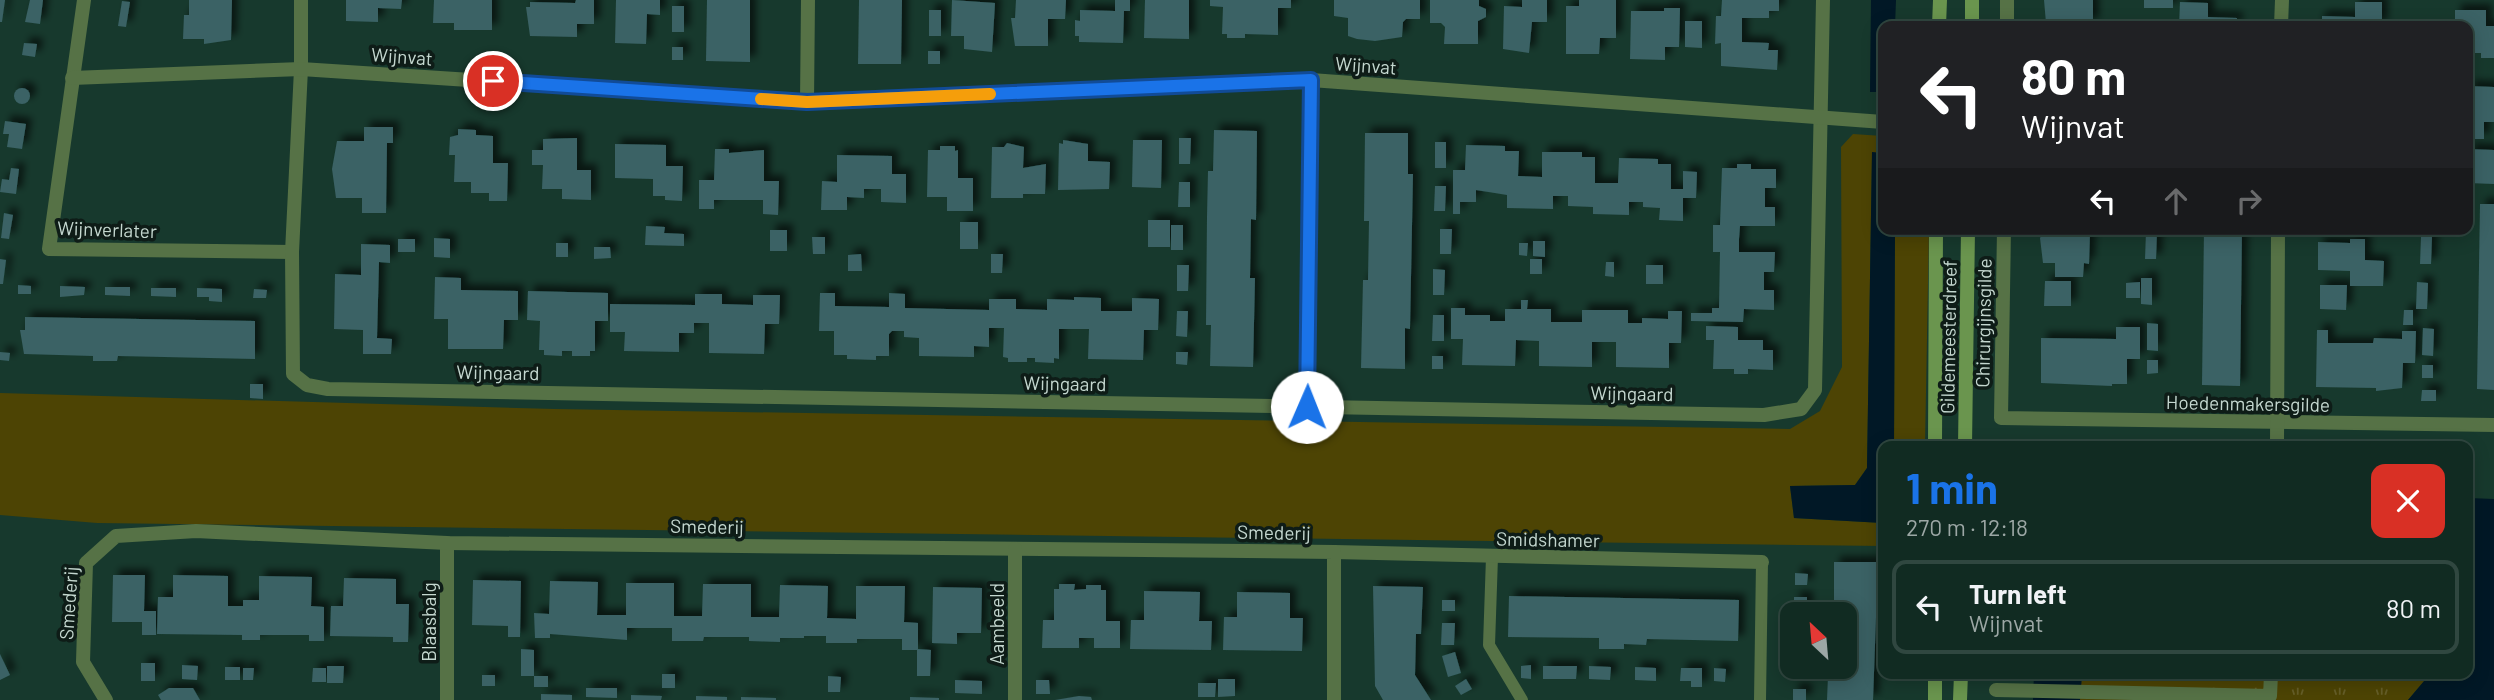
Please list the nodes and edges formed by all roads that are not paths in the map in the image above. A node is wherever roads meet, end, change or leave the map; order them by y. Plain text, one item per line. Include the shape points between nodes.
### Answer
1 (84, 0) edge
2 (301, 0) edge
3 (808, 0) edge
4 (1823, 0) edge
5 (1940, 0) edge
6 (1972, 0) edge
7 (2007, 0) edge
8 (2282, 0) edge
9 (1939, 21) edge
10 (1972, 21) edge
11 (2007, 21) edge
12 (2281, 21) edge
13 (301, 69) junction
14 (72, 78) junction
15 (1311, 80) junction
16 (807, 102) junction
17 (1821, 118) junction
18 (1878, 122) edge
19 (1936, 235) edge
20 (1968, 235) edge
21 (2004, 235) edge
22 (2278, 235) edge
23 (292, 252) junction
24 (1307, 407) junction
25 (2001, 418) joint
26 (2276, 422) junction
27 (2494, 425) edge
28 (1935, 441) edge
29 (1965, 441) edge
30 (2277, 441) edge
31 (447, 543) junction
32 (1015, 549) junction
33 (1334, 552) junction
34 (1492, 557) junction
35 (1762, 562) joint
36 (1935, 679) edge
37 (1961, 679) edge
38 (2271, 679) edge
39 (1996, 690) dead end
40 (106, 700) edge
41 (447, 700) edge
42 (1015, 700) edge
43 (1334, 700) edge
44 (1522, 700) edge
45 (1760, 700) edge
46 (1935, 700) edge
47 (1960, 700) edge

1 - 14 street, Wijnverlater
2 - 13 street, Wijngaard
3 - 16 street
4 - 17 street, Wijngaard
5 - 9 street
6 - 10 street
7 - 11 street
8 - 12 street
13 - 14 street
13 - 16 street, Wijnvat
13 - 23 street, Wijngaard
14 - 23 street, Wijnverlater via 48,249
15 - 16 street, Wijnvat
15 - 17 street, Wijnvat
15 - 24 street
17 - 18 street, Wijnvat
17 - 24 street, Wijngaard via 1815,390 1801,409 1764,415
19 - 28 street, Gildemeesterdreef
20 - 29 street, Gildemeesterdreef
21 - 25 street, Chirurgijnsgilde
22 - 26 street
23 - 24 street, Wijngaard via 293,374 307,386
25 - 26 street, Hoedenmakersgilde
26 - 27 street, Hoedenmakersgilde
26 - 30 street
31 - 32 street, Smederij
31 - 40 street, Smederij via 196,531 116,536 86,563 83,662
31 - 41 street, Blaasbalg
32 - 33 street, Smederij
32 - 42 street, Aambeeld
33 - 34 street, Smidshamer
33 - 43 street, Smederij
34 - 35 street, Smidshamer
34 - 44 lane via 1489,645
35 - 45 lane
36 - 46 street
37 - 47 street
38 - 39 street via 2270,696

